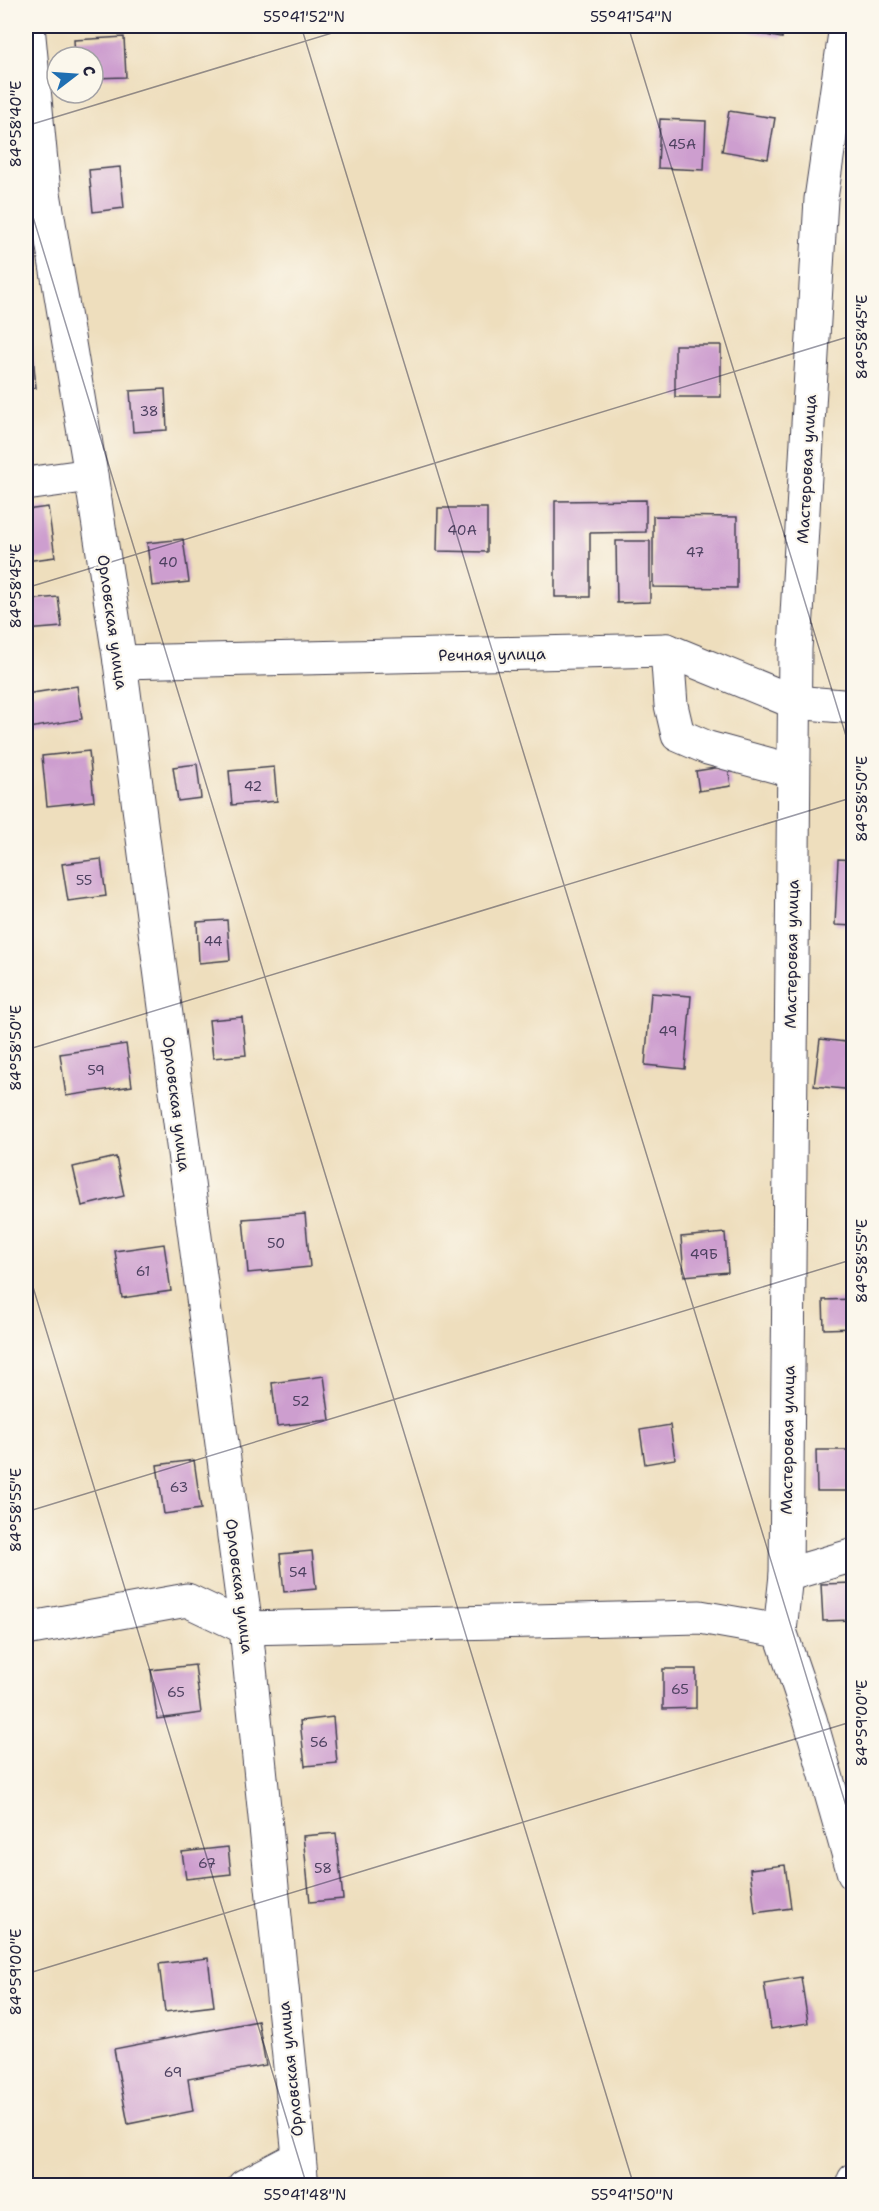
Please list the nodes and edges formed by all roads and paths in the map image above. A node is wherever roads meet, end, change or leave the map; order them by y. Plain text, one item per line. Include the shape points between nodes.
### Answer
1 (28, 26) edge
2 (846, 26) edge
3 (91, 475) junction
4 (26, 484) edge
5 (667, 650) junction
6 (120, 662) junction
7 (794, 702) junction
8 (854, 707) edge
9 (793, 771) junction
10 (854, 1555) edge
11 (786, 1575) junction
12 (246, 1628) junction
13 (26, 1629) edge
14 (780, 1630) junction
15 (854, 1874) edge
16 (301, 2171) edge
17 (854, 2180) edge
18 (244, 2186) edge
19 (852, 2186) edge

1 - 3 street, Орловская улица via 44,193
2 - 7 street, Мастеровая улица via 821,199
3 - 4 street
3 - 6 street, Орловская улица
5 - 6 street, Речная улица
5 - 7 street, Речная улица
5 - 9 street via 670,705 678,735 708,748
6 - 12 street, Орловская улица
7 - 8 street, Речная улица
7 - 9 street, Мастеровая улица
9 - 11 street, Мастеровая улица
10 - 11 street
11 - 14 street, Мастеровая улица
12 - 13 street via 187,1600
12 - 14 street via 700,1617
12 - 16 street, Орловская улица
14 - 15 street, Мастеровая улица
16 - 18 street
17 - 19 street

